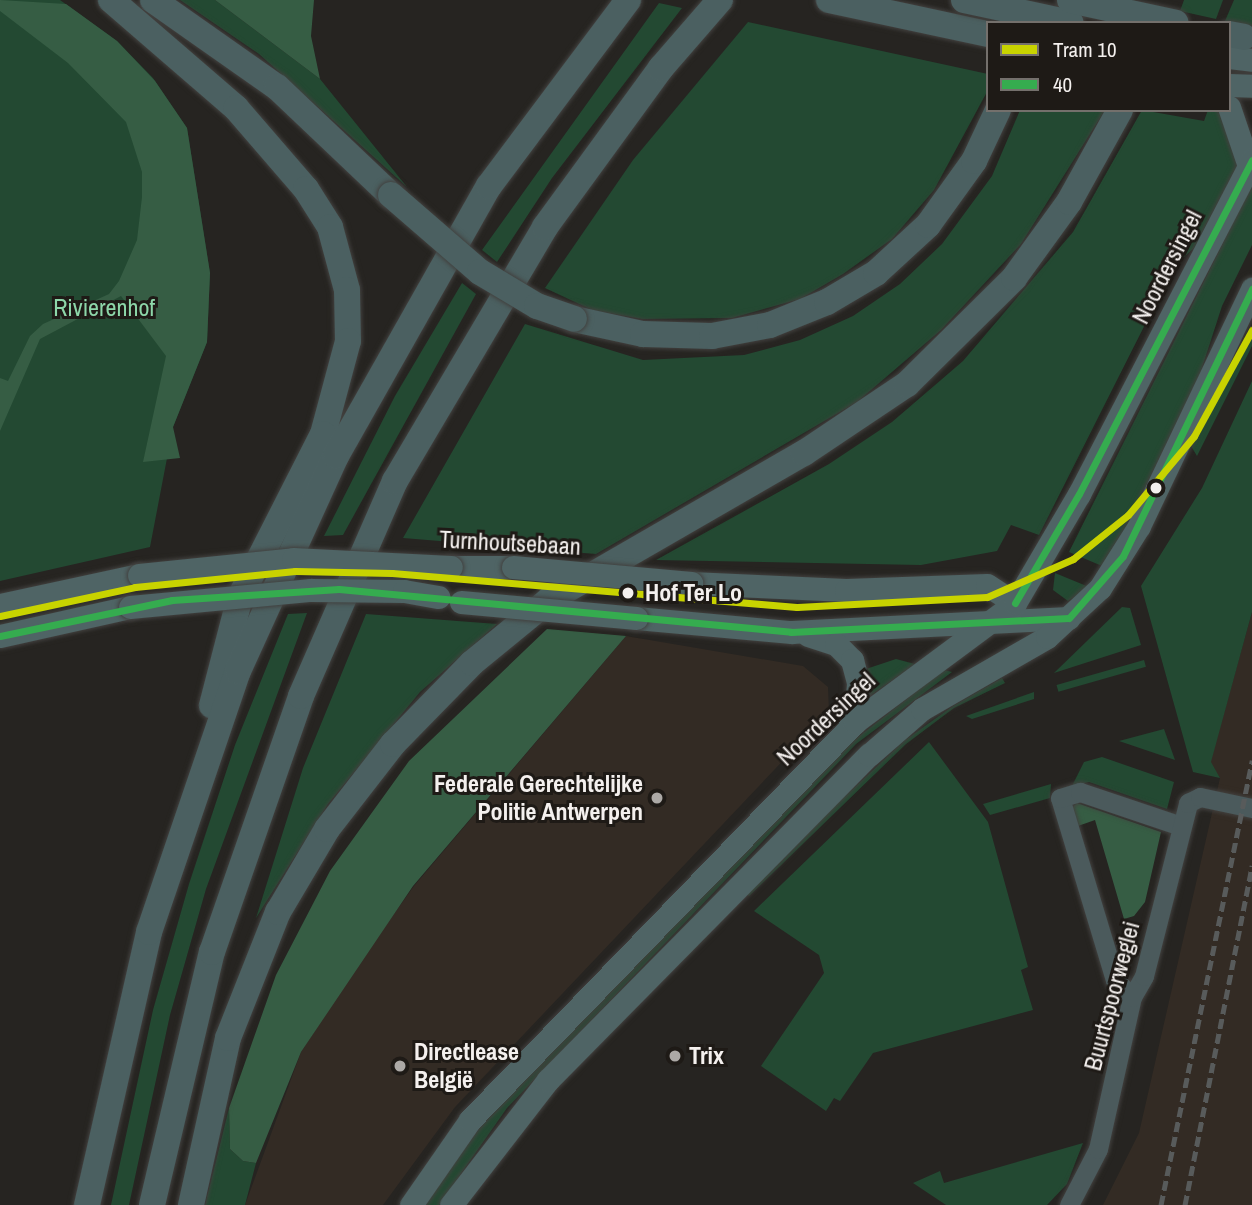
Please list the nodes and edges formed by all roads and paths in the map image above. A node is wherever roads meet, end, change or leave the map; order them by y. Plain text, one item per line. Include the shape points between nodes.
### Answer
1 (111, 0) edge
2 (153, 0) edge
3 (628, 0) edge
4 (720, 0) edge
5 (964, 0) edge
6 (1035, 0) edge
7 (1070, 0) edge
8 (1162, 0) edge
9 (836, 2) edge
10 (1029, 21) edge
11 (1062, 21) edge
12 (1155, 21) edge
13 (1167, 21) edge
14 (986, 34) edge
15 (1231, 85) edge
16 (1252, 86) edge
17 (997, 112) edge
18 (1119, 112) edge
19 (1231, 112) edge
20 (1251, 163) edge
21 (1252, 289) edge
22 (0, 605) edge
23 (1015, 613) junction
24 (1069, 618) junction
25 (990, 625) junction
26 (791, 632) junction
27 (0, 636) edge
28 (1008, 659) junction
29 (855, 722) junction
30 (1252, 808) edge
31 (191, 809) junction
32 (1181, 826) junction
33 (1132, 996) junction
34 (87, 1205) edge
35 (152, 1205) edge
36 (191, 1205) edge
37 (411, 1205) edge
38 (451, 1205) edge
39 (1069, 1205) edge

1 - 31 highway via 236,108 306,189 330,227 347,290 348,341 323,434 240,597 224,647
2 - 17 highway, bridge via 277,87 480,272 537,306 643,334 712,336 771,325 827,302 876,273 928,225 974,161
3 - 31 highway via 489,186 336,456 238,671
4 - 35 highway via 661,68 545,227 396,481 300,696 212,952
5 - 11 highway, bridge
6 - 10 highway
7 - 13 highway, bridge
8 - 12 highway
9 - 14 highway
15 - 16 main road
18 - 36 highway via 1069,202 1014,278 907,384 804,453 549,600 471,663 393,744 327,829 278,912 228,1038
19 - 20 main road
20 - 23 main road, Noordersingel
21 - 24 main road via 1123,556
22 - 23 main road, Turnhoutsebaan, bridge via 139,575 293,559 513,567 691,583 846,590 987,585
23 - 24 main road
23 - 25 main road, Noordersingel
23 - 28 main road
24 - 28 main road
25 - 26 main road
25 - 29 main road, Noordersingel
26 - 27 main road, bridge via 449,600 404,591 320,589 130,607
26 - 29 main road via 825,639 846,651 858,683
28 - 38 main road via 913,716 846,777 519,1112
29 - 37 main road, Noordersingel via 470,1121
30 - 32 street, Buurtspoorweglei via 1195,797
31 - 34 highway via 149,932
32 - 33 street, Buurtspoorweglei via 1144,976
32 - 33 street via 1080,792 1060,798 1115,981
33 - 39 street, Buurtspoorweglei via 1098,1149

